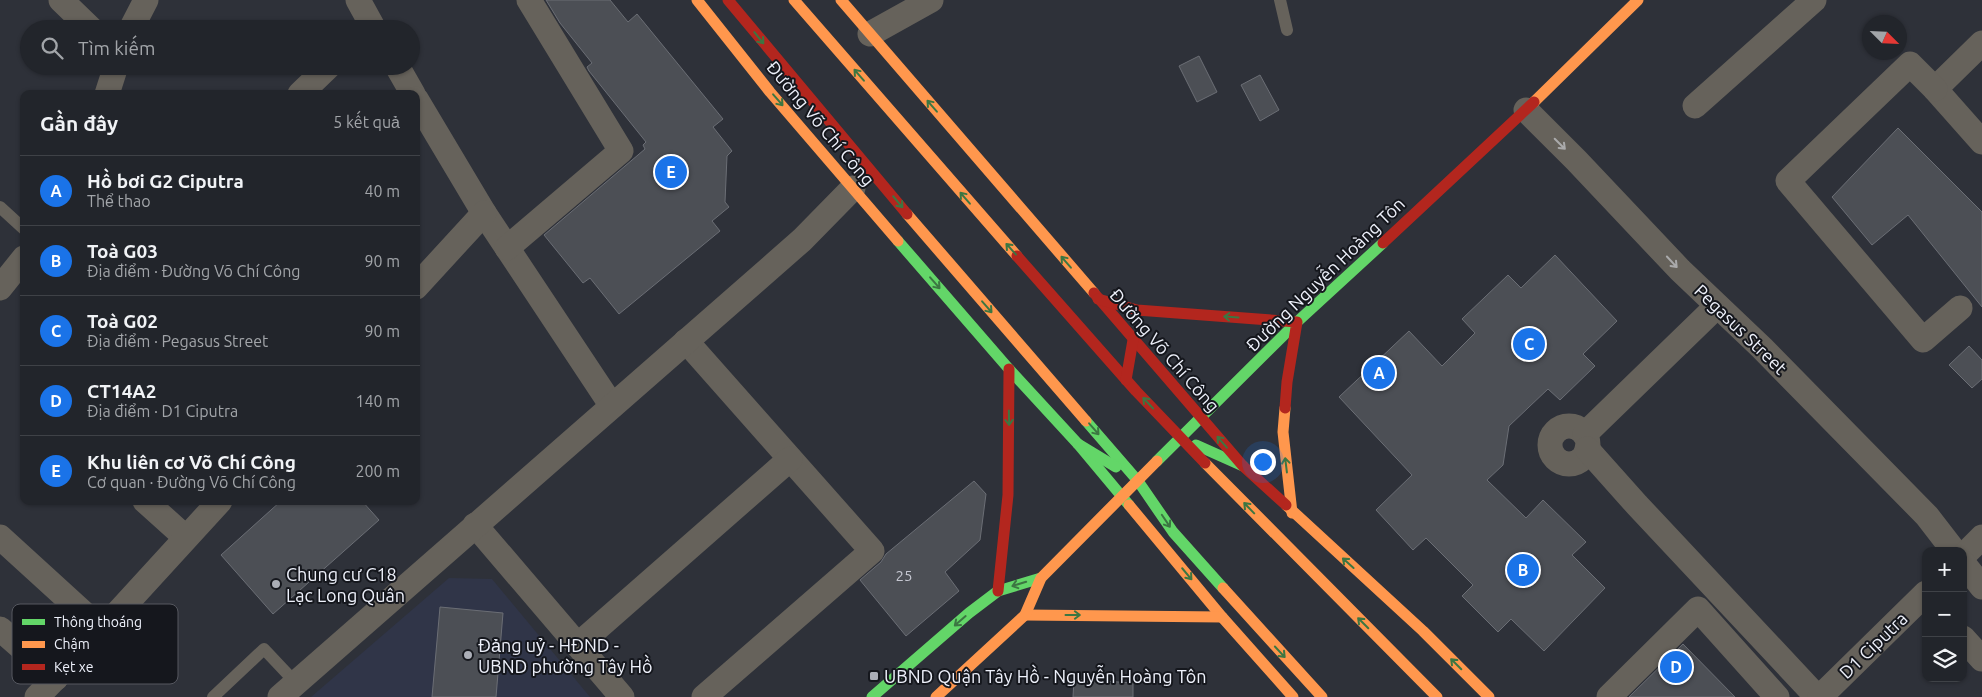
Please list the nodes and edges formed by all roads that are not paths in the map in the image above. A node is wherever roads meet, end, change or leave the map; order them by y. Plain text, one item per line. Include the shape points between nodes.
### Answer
1 (61, 0) edge
2 (146, 0) edge
3 (358, 0) edge
4 (529, 0) edge
5 (697, 0) edge
6 (728, 0) edge
7 (794, 0) edge
8 (841, 0) edge
9 (931, 0) edge
10 (1280, 0) edge
11 (1638, 0) edge
12 (1814, 0) edge
13 (82, 20) edge
14 (136, 20) edge
15 (368, 20) edge
16 (1286, 30) dead end
17 (870, 34) junction
18 (1982, 43) edge
19 (113, 75) edge
20 (401, 75) edge
21 (1934, 89) junction
22 (108, 90) edge
23 (411, 90) edge
24 (420, 106) edge
25 (1695, 106) dead end
26 (1526, 110) junction
27 (1982, 142) edge
28 (853, 188) junction
29 (0, 207) edge
30 (484, 213) junction
31 (20, 226) edge
32 (507, 248) junction
33 (20, 263) edge
34 (420, 284) edge
35 (0, 288) edge
36 (1098, 299) junction
37 (1717, 306) junction
38 (1960, 308) dead end
39 (1297, 322) junction
40 (1134, 340) junction
41 (686, 341) junction
42 (1009, 369) junction
43 (1126, 380) junction
44 (612, 406) junction
45 (1201, 418) junction
46 (1181, 439) junction
47 (1078, 444) junction
48 (790, 459) junction
49 (1243, 466) junction
50 (1138, 480) junction
51 (1122, 496) junction
52 (150, 505) edge
53 (216, 505) edge
54 (1292, 513) junction
55 (475, 525) junction
56 (0, 537) edge
57 (186, 537) junction
58 (1178, 537) junction
59 (1982, 537) edge
60 (1951, 547) edge
61 (1967, 552) edge
62 (1172, 556) junction
63 (1967, 568) edge
64 (1040, 578) junction
65 (1982, 587) edge
66 (998, 591) junction
67 (1922, 597) edge
68 (73, 604) edge
69 (125, 604) edge
70 (1025, 615) junction
71 (1222, 617) junction
72 (0, 629) edge
73 (12, 640) edge
74 (1967, 643) edge
75 (578, 646) junction
76 (1982, 660) edge
77 (50, 684) edge
78 (288, 690) edge
79 (37, 697) edge
80 (213, 697) edge
81 (622, 697) edge
82 (704, 697) edge
83 (872, 697) edge
84 (936, 697) edge
85 (1293, 697) edge
86 (1322, 697) edge
87 (1437, 697) edge
88 (1489, 697) edge
89 (1608, 697) edge
90 (1777, 697) edge
91 (1819, 697) edge

1 - 13 street
2 - 14 street
3 - 15 street
4 - 32 street via 620,151
5 -> 28 main road, Đường Võ Chí Công via 770,92
6 -> 50 main road, Đường Võ Chí Công via 955,270
43 -> 7 main road
8 - 17 main road, Đường Võ Chí Công
9 - 17 street
10 - 16 lane
11 - 26 main road, Đường Nguyễn Hoàng Tôn
12 - 25 street
36 -> 17 main road, Đường Võ Chí Công
18 - 21 street
19 - 22 street
20 - 23 street
21 - 27 street
21 - 38 street via 1910,64 1788,181 1923,340
24 - 30 street
26 -> 37 street, Pegasus Street
26 - 39 main road, Đường Nguyễn Hoàng Tôn
28 - 41 street via 802,240
28 -> 42 main road, Đường Võ Chí Công
29 - 31 lane
30 - 32 street
30 - 34 street
32 - 44 street
33 - 35 street
39 -> 36 main road via 1137,310
36 - 40 main road, Đường Võ Chí Công
37 - 60 street, Pegasus Street via 1927,516
37 - 91 street via 1586,442 1637,505
39 - 45 main road, Đường Nguyễn Hoàng Tôn
54 -> 39 main road via 1283,432
40 - 43 main road
40 - 45 main road, Đường Võ Chí Công
41 - 44 street
41 - 48 street
42 - 47 main road, Đường Võ Chí Công
42 -> 66 main road via 1008,495
46 -> 43 main road
44 - 55 street
45 - 46 main road, Đường Nguyễn Hoàng Tôn
49 -> 45 main road, Đường Võ Chí Công
46 - 49 main road
46 - 50 main road, Đường Nguyễn Hoàng Tôn
87 -> 46 main road
47 - 50 main road
47 - 51 main road, Đường Võ Chí Công
48 - 75 street
48 - 82 street via 872,552
49 - 54 main road, Đường Võ Chí Công
50 - 51 main road, Đường Nguyễn Hoàng Tôn
50 -> 58 main road, Đường Võ Chí Công
51 - 62 main road, Đường Võ Chí Công
51 - 64 main road, Đường Nguyễn Hoàng Tôn
52 - 57 street
53 - 57 street
88 -> 54 main road, Đường Võ Chí Công via 1423,631
55 - 75 street
55 - 78 street
56 - 68 street
57 - 69 street
58 - 62 main road
58 -> 86 main road, Đường Võ Chí Công
59 - 61 street
62 -> 71 main road, Đường Võ Chí Công
63 - 65 street
64 -> 66 main road, Đường Nguyễn Hoàng Tôn
64 - 70 main road, Đường Nguyễn Hoàng Tôn
66 -> 83 main road, Đường Nguyễn Hoàng Tôn
67 - 91 street, D1 Ciputra
70 -> 71 main road
70 - 84 main road, Đường Nguyễn Hoàng Tôn
71 - 85 main road, Đường Võ Chí Công
72 - 73 street
74 - 76 street
75 - 81 street
77 - 79 street
78 - 80 lane via 264,649
89 - 90 street via 1698,609

